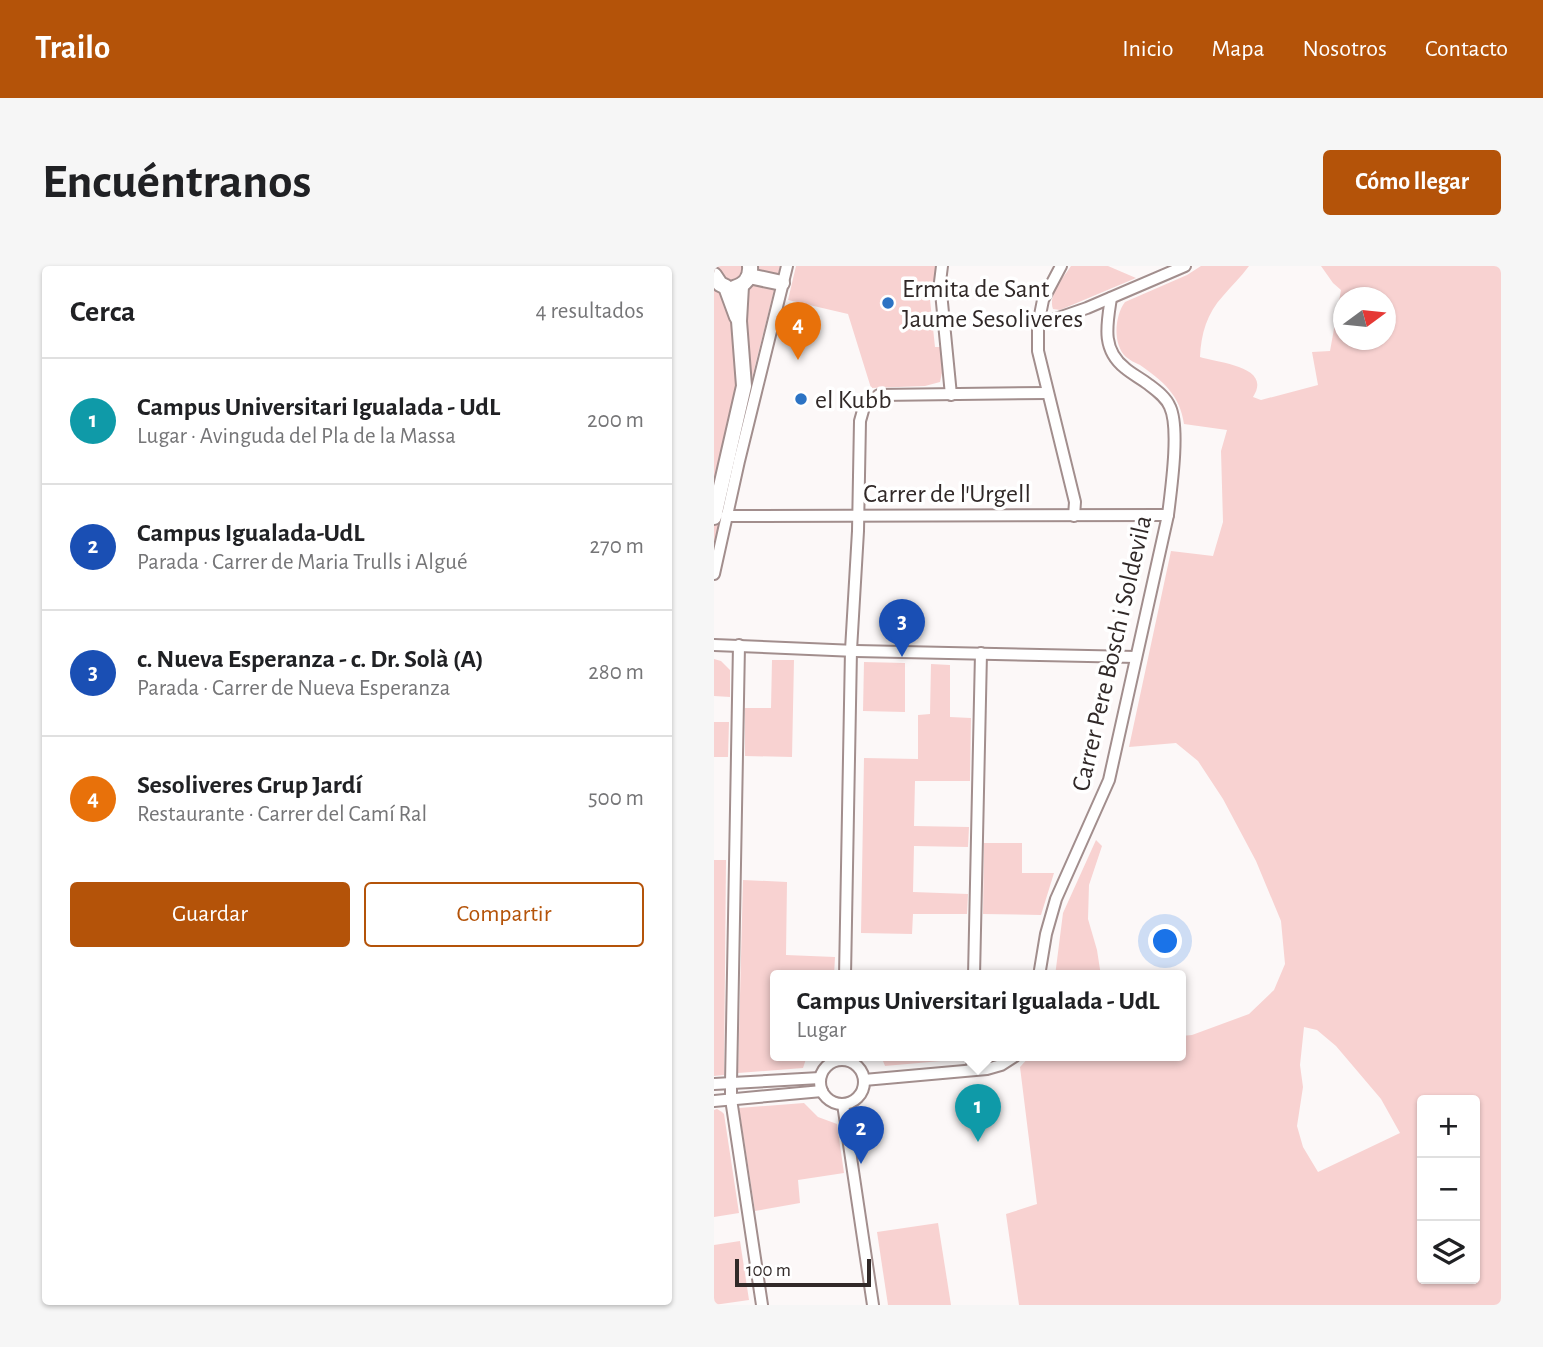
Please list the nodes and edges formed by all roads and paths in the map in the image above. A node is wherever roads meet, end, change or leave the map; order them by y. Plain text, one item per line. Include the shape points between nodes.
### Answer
1 (787, 266) edge
2 (942, 266) edge
3 (1061, 266) edge
4 (1185, 266) edge
5 (714, 275) edge
6 (747, 276) edge
7 (782, 284) junction
8 (726, 287) junction
9 (1111, 298) junction
10 (738, 321) junction
11 (1038, 325) junction
12 (1047, 393) junction
13 (951, 395) junction
14 (858, 515) junction
15 (1168, 515) junction
16 (1074, 516) junction
17 (720, 517) edge
18 (714, 574) edge
19 (714, 645) edge
20 (739, 645) junction
21 (851, 650) junction
22 (981, 653) junction
23 (1136, 657) junction
24 (845, 970) edge
25 (974, 970) edge
26 (1040, 970) edge
27 (835, 1061) edge
28 (851, 1061) edge
29 (972, 1061) edge
30 (1007, 1061) edge
31 (972, 1070) junction
32 (820, 1078) junction
33 (864, 1080) junction
34 (731, 1083) junction
35 (714, 1084) edge
36 (822, 1091) junction
37 (731, 1099) junction
38 (714, 1101) edge
39 (843, 1104) junction
40 (762, 1305) edge
41 (873, 1305) edge

1 - 7 street
2 - 13 street
3 - 11 street via 1043,300
4 - 9 street
5 - 8 street
6 - 7 street
6 - 8 street via 736,288
6 - 10 street
7 - 17 street
8 - 10 street
9 - 11 street
9 - 15 street, Carrer Pere Bosch i Soldevila via 1109,348 1124,368 1169,404 1175,424
10 - 17 street via 744,386
11 - 12 street
12 - 13 street
12 - 16 street via 1075,502
13 - 14 street via 879,395 864,407
14 - 16 street, Carrer de l'Urgell
14 - 17 street, Carrer de l'Urgell
14 - 21 street
15 - 16 street, Carrer de l'Urgell
15 - 23 street, Carrer Pere Bosch i Soldevila
17 - 18 street
19 - 20 street
20 - 21 street
20 - 34 street
21 - 22 street
21 - 24 street
22 - 23 street
22 - 25 street
23 - 26 street, Carrer Pere Bosch i Soldevila via 1109,779 1056,900
27 - 32 street
28 - 33 street
29 - 31 street
30 - 31 street
31 - 33 street
32 - 34 street
32 - 36 street
33 - 39 street via 859,1097
34 - 35 street
34 - 37 street
36 - 37 street
36 - 39 street via 831,1101
37 - 38 street
37 - 40 street
39 - 41 street

